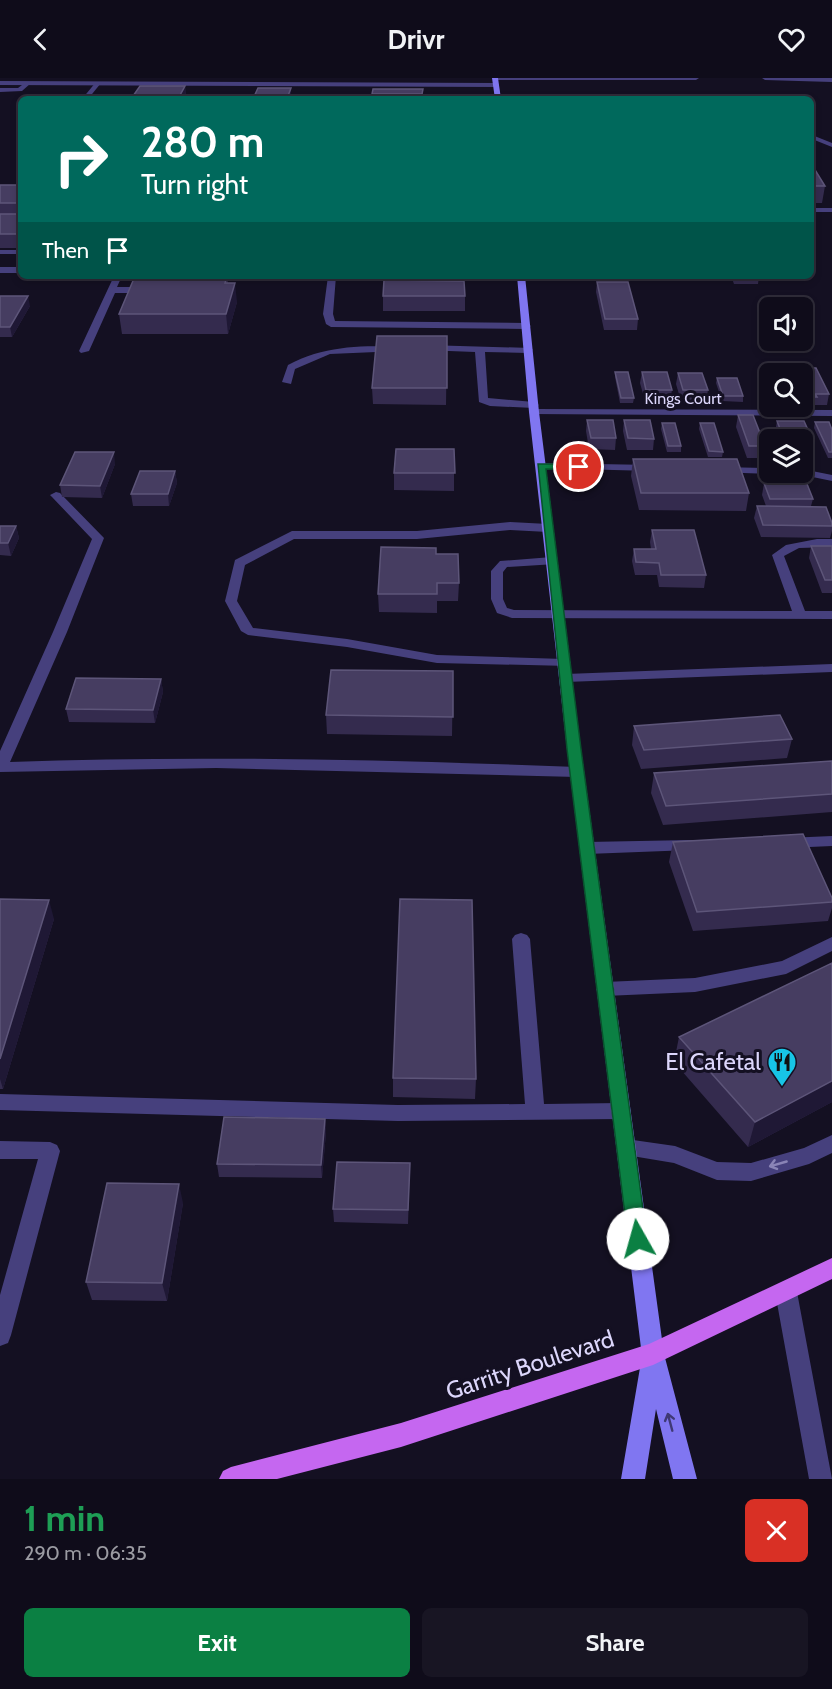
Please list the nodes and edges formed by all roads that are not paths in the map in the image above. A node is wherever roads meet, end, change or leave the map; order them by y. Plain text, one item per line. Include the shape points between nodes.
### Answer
1 (696, 78) edge
2 (765, 78) edge
3 (496, 80) edge
4 (832, 80) edge
5 (0, 82) edge
6 (28, 83) junction
7 (98, 83) junction
8 (0, 90) edge
9 (88, 96) edge
10 (498, 96) edge
11 (814, 138) edge
12 (832, 145) edge
13 (814, 210) edge
14 (832, 210) edge
15 (0, 252) edge
16 (18, 252) edge
17 (0, 270) edge
18 (18, 270) edge
19 (116, 279) edge
20 (332, 279) edge
21 (521, 279) edge
22 (111, 290) junction
23 (155, 290) edge
24 (526, 326) junction
25 (480, 349) junction
26 (528, 350) junction
27 (84, 351) dead end
28 (287, 382) dead end
29 (534, 409) junction
30 (832, 414) edge
31 (541, 466) junction
32 (659, 468) edge
33 (714, 470) edge
34 (759, 471) edge
35 (813, 474) edge
36 (832, 478) edge
37 (56, 495) dead end
38 (548, 528) junction
39 (832, 543) edge
40 (552, 561) junction
41 (558, 614) junction
42 (800, 615) junction
43 (832, 615) edge
44 (564, 663) junction
45 (832, 668) edge
46 (566, 678) junction
47 (577, 772) junction
48 (832, 842) edge
49 (774, 843) edge
50 (704, 845) edge
51 (587, 848) junction
52 (521, 939) dead end
53 (832, 943) edge
54 (605, 989) junction
55 (0, 1102) edge
56 (621, 1110) junction
57 (534, 1112) junction
58 (832, 1143) edge
59 (626, 1147) junction
60 (0, 1149) edge
61 (832, 1268) edge
62 (786, 1292) junction
63 (0, 1335) edge
64 (653, 1354) junction
65 (231, 1479) edge
66 (633, 1479) edge
67 (685, 1479) edge
68 (821, 1479) edge

1 - 3 street
2 - 4 street
3 - 7 street
3 - 10 street
5 - 6 street
6 - 7 street
6 - 8 street via 20,90
7 - 9 street
11 - 12 street
13 - 14 street
15 - 16 street
17 - 18 street
19 - 22 street
20 - 24 street via 328,314 331,324
21 - 24 street
22 - 23 street
22 - 27 street
24 - 26 street
25 - 26 street
25 - 28 street via 333,349 309,355 291,367
25 - 29 street, Kings Court via 483,400
26 - 29 street
29 - 30 street, Kings Court
29 - 31 street
31 - 32 street
31 - 38 street
33 - 34 street
35 - 36 street
37 - 47 street via 98,538 0,767 111,762
38 - 40 street
38 - 44 street via 510,526 417,535 292,535 239,563 231,601 248,631 437,659
39 - 42 street via 802,543 778,555
40 - 41 street
40 - 41 street via 504,564 496,571 497,599 502,610 512,614
41 - 42 street
41 - 44 street
42 - 43 street
44 - 46 street
45 - 46 street
46 - 47 street
47 - 51 street
48 - 49 street
50 - 51 street
51 - 54 street
52 - 57 street
53 - 54 street via 786,967 695,986
54 - 56 street
55 - 57 street via 398,1113
56 - 57 street
56 - 59 street
58 -> 59 street via 809,1155 750,1172 717,1171 675,1155
59 - 64 street
60 - 63 street via 50,1151
61 - 62 main road, Garrity Boulevard
62 - 64 main road, Garrity Boulevard
62 - 68 street
64 - 65 main road, Garrity Boulevard via 401,1435
64 - 66 street
67 -> 64 street

